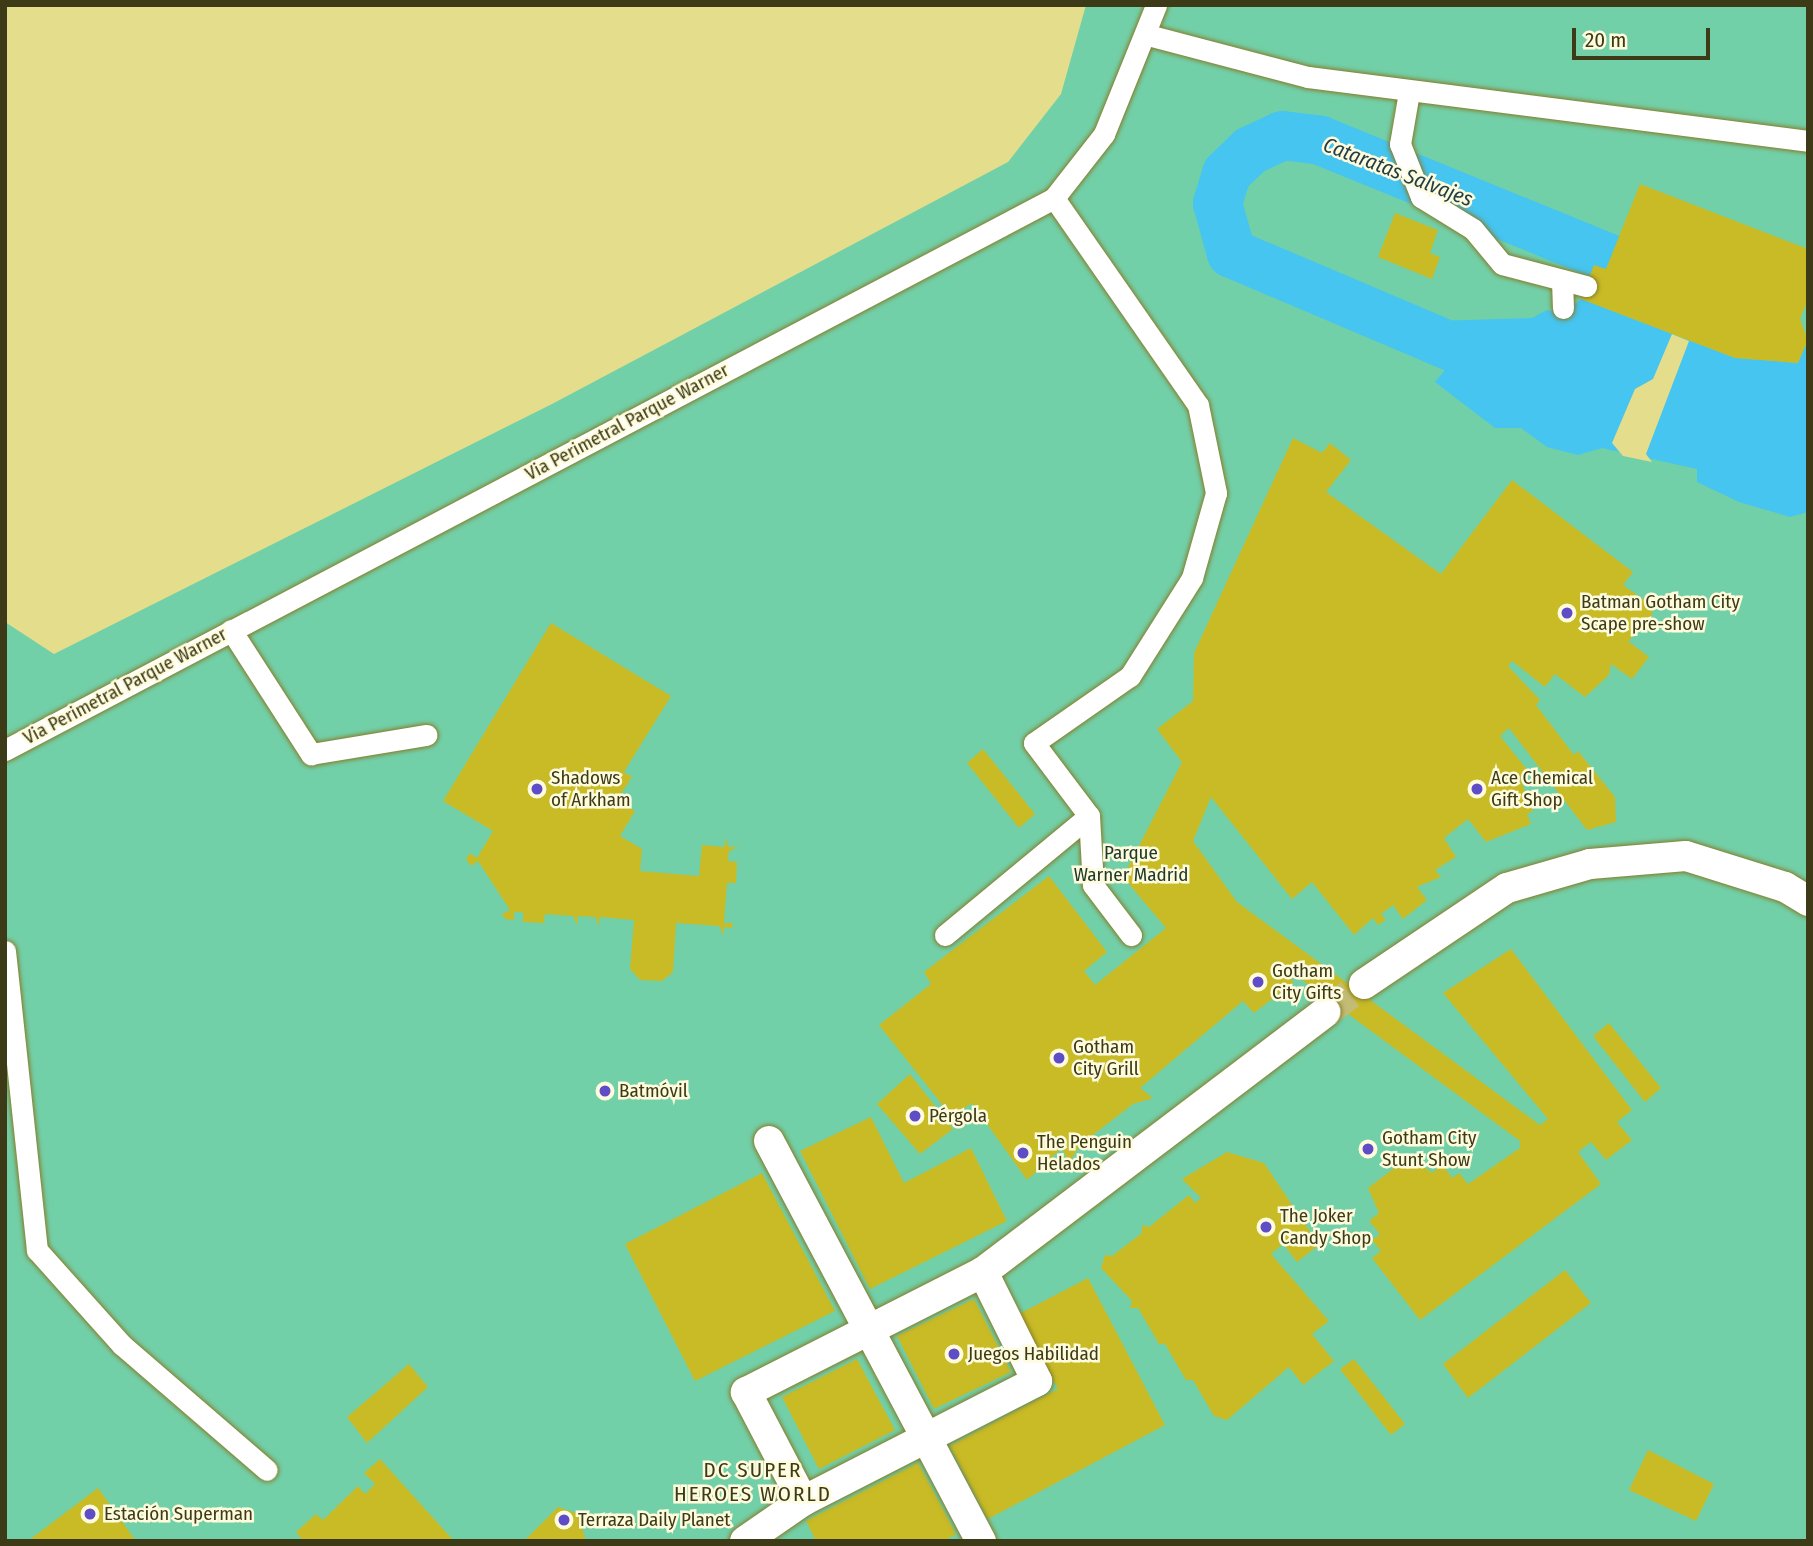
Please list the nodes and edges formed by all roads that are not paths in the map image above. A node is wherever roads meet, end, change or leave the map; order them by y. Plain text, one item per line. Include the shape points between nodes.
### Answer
1 (1156, 5) edge
2 (1148, 34) junction
3 (1409, 92) junction
4 (1808, 141) edge
5 (1054, 198) junction
6 (1562, 280) junction
7 (1586, 286) dead end
8 (1563, 308) dead end
9 (231, 630) junction
10 (426, 735) dead end
11 (5, 750) edge
12 (1089, 816) junction
13 (1808, 901) edge
14 (945, 934) dead end
15 (1131, 935) dead end
16 (5, 951) edge
17 (1364, 984) tunnel mouth
18 (1326, 1012) tunnel mouth
19 (769, 1141) dead end
20 (983, 1272) junction
21 (869, 1330) junction
22 (924, 1436) junction
23 (267, 1470) dead end
24 (803, 1501) junction
25 (761, 1535) edge
26 (981, 1541) edge

1 - 2 lane, Via Perimetral Parque Warner
2 - 3 lane via 1308,77
2 - 5 lane, Via Perimetral Parque Warner via 1104,134
3 - 4 lane
3 - 6 lane via 1400,144 1420,197 1473,229 1502,264
5 - 9 lane, Via Perimetral Parque Warner
5 - 12 lane via 1198,405 1216,493 1192,578 1130,676 1034,743
6 - 7 lane
6 - 8 lane
9 - 10 lane via 312,754
9 - 11 lane, Via Perimetral Parque Warner
12 - 14 lane
12 - 15 lane via 1093,885
13 - 17 street via 1784,887 1686,856 1590,863 1507,888
16 - 23 lane via 37,1250 122,1345
18 - 20 street
19 - 21 street
20 - 21 street
20 - 22 street via 1037,1381
21 - 22 street
21 - 24 street via 746,1392
22 - 24 street
22 - 26 street
24 - 25 street

